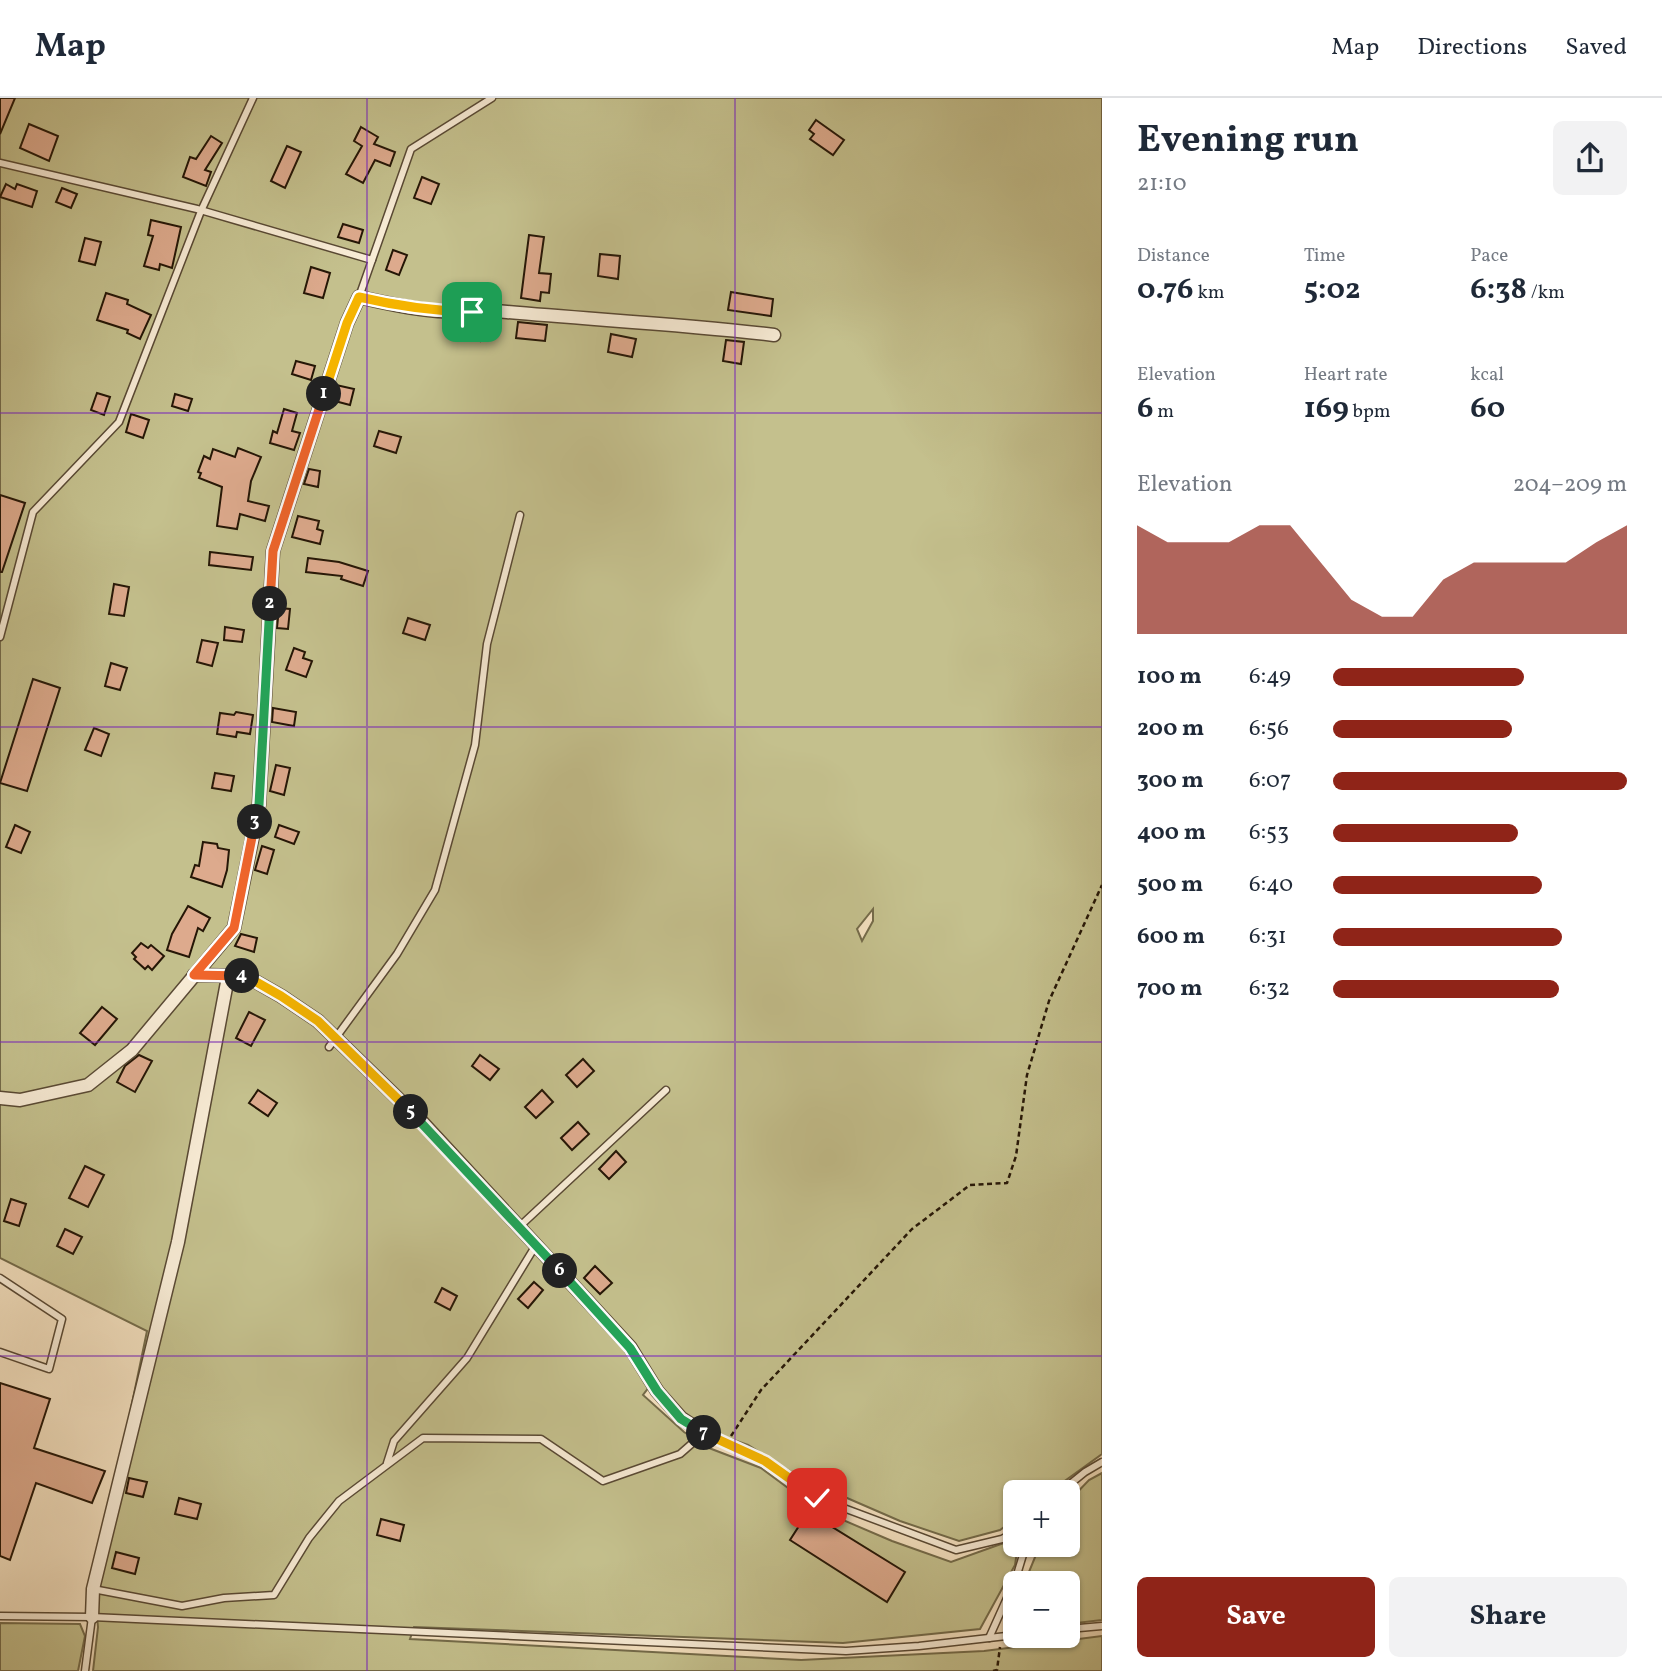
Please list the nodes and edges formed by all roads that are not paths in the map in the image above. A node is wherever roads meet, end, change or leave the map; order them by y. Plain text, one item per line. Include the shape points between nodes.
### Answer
1 (253, 98) edge
2 (492, 98) edge
3 (0, 163) edge
4 (201, 211) junction
5 (372, 260) junction
6 (359, 297) junction
7 (774, 335) dead end
8 (520, 516) dead end
9 (0, 638) edge
10 (194, 975) junction
11 (228, 977) junction
12 (332, 1042) junction
13 (666, 1090) dead end
14 (0, 1098) edge
15 (519, 1227) junction
16 (536, 1245) junction
17 (0, 1278) edge
18 (0, 1352) edge
19 (704, 1433) junction
20 (1102, 1462) edge
21 (387, 1465) junction
22 (1076, 1480) edge
23 (1003, 1538) edge
24 (1022, 1557) edge
25 (93, 1590) junction
26 (0, 1616) edge
27 (92, 1617) junction
28 (1102, 1626) edge
29 (1080, 1628) edge
30 (1003, 1636) edge
31 (989, 1637) junction
32 (85, 1671) edge

1 - 4 lane
2 - 5 lane via 411,149
3 - 4 lane
4 - 5 lane
4 - 9 lane via 119,422 33,512
5 - 6 lane
6 - 7 street via 435,311 503,312
6 - 10 street via 273,551 259,805 234,928
8 - 12 lane via 487,644 475,745 435,890 397,954
10 - 11 street
10 - 14 street via 132,1049 88,1085 20,1100
11 - 12 street via 246,976 281,996 318,1021
11 - 25 street via 178,1242
12 - 15 street via 423,1123
13 - 15 lane
15 - 16 street
16 - 19 street via 630,1348 681,1419
16 - 21 lane via 467,1358 394,1441
17 - 18 lane via 62,1319 50,1370
19 - 21 lane via 680,1454 603,1481 541,1439 423,1438
19 - 23 lane via 765,1461 817,1498 956,1550
20 - 22 lane
21 - 25 lane via 339,1501 309,1538 274,1595 182,1606
24 - 31 lane
25 - 27 street
26 - 27 lane
27 - 31 lane via 846,1651
27 - 32 lane
28 - 29 lane
30 - 31 lane

